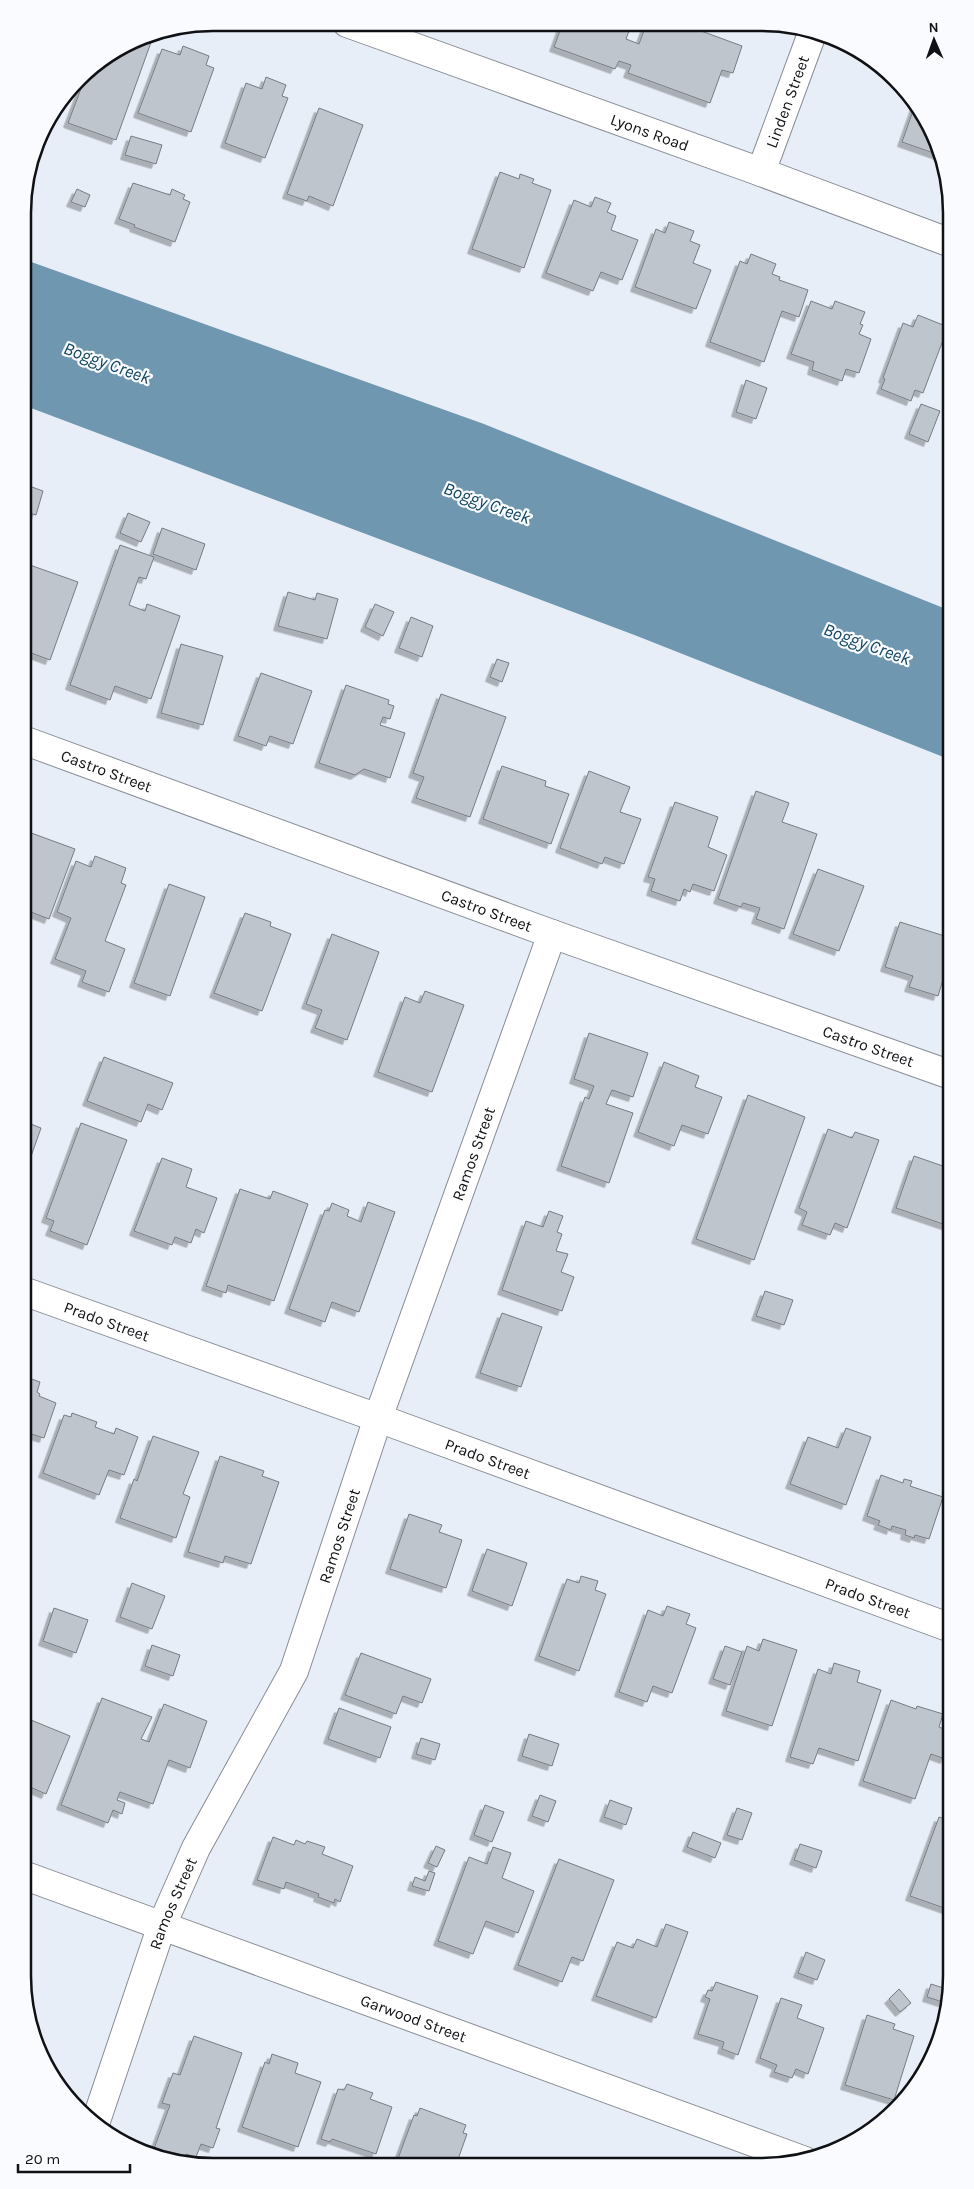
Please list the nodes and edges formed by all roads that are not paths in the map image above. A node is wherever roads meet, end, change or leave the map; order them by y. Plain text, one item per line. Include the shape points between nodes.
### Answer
1 (369, 31) edge
2 (810, 38) edge
3 (761, 172) junction
4 (943, 240) edge
5 (31, 743) edge
6 (552, 934) junction
7 (943, 1073) edge
8 (31, 1294) edge
9 (378, 1418) junction
10 (943, 1625) edge
11 (31, 1879) edge
12 (162, 1925) junction
13 (98, 2116) edge
14 (791, 2155) edge

1 - 3 street, Lyons Road
2 - 3 street, Linden Street
3 - 4 street, Lyons Road
5 - 6 street, Castro Street
6 - 7 street, Castro Street
6 - 9 street, Ramos Street
8 - 9 street, Prado Street
9 - 10 street, Prado Street
9 - 12 street, Ramos Street via 294,1670 196,1848
11 - 12 street, Garwood Street
12 - 13 street, Ramos Street
12 - 14 street, Garwood Street

